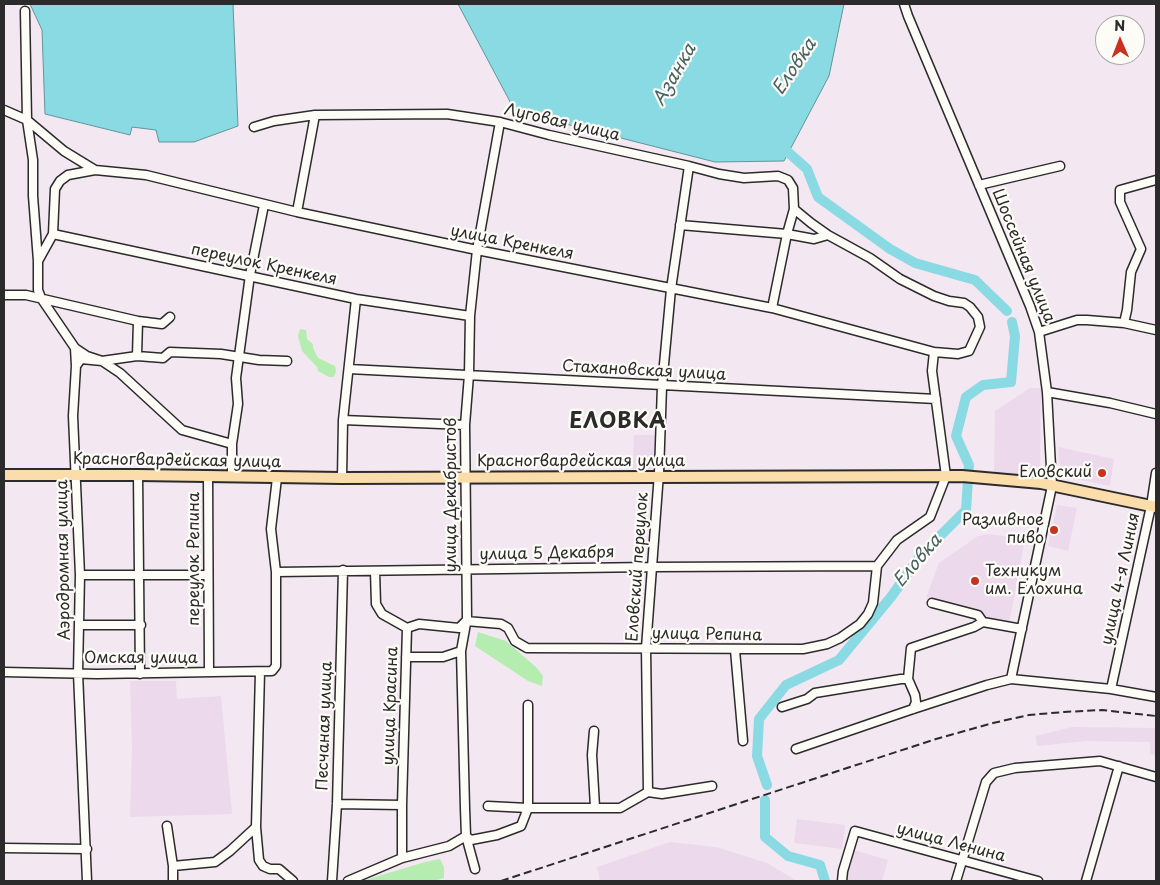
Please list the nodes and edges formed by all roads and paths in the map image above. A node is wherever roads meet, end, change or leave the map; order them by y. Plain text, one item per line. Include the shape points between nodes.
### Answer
1 (904, 4) edge
2 (25, 11) dead end
3 (4, 110) edge
4 (315, 115) junction
5 (27, 120) junction
6 (500, 122) junction
7 (254, 127) dead end
8 (689, 166) junction
9 (1060, 166) dead end
10 (95, 170) junction
11 (1156, 180) edge
12 (979, 185) junction
13 (264, 205) junction
14 (794, 209) junction
15 (297, 212) junction
16 (680, 225) junction
17 (53, 234) junction
18 (787, 234) junction
19 (828, 235) junction
20 (477, 250) junction
21 (38, 261) junction
22 (250, 275) junction
23 (671, 289) junction
24 (4, 295) edge
25 (41, 298) junction
26 (356, 299) junction
27 (772, 308) junction
28 (470, 316) junction
29 (170, 317) dead end
30 (138, 321) junction
31 (1124, 323) junction
32 (1156, 330) edge
33 (1039, 332) junction
34 (76, 348) junction
35 (934, 352) junction
36 (137, 356) junction
37 (238, 356) junction
38 (102, 361) junction
39 (287, 362) dead end
40 (76, 366) junction
41 (349, 369) junction
42 (469, 375) junction
43 (662, 386) junction
44 (1047, 392) junction
45 (936, 399) junction
46 (1156, 414) edge
47 (343, 420) junction
48 (465, 425) junction
49 (232, 444) junction
50 (1156, 473) edge
51 (4, 475) edge
52 (77, 475) junction
53 (138, 475) junction
54 (208, 476) junction
55 (232, 476) junction
56 (946, 476) junction
57 (658, 477) junction
58 (277, 478) junction
59 (342, 478) junction
60 (465, 478) junction
61 (1052, 486) junction
62 (1154, 507) edge
63 (877, 566) junction
64 (651, 567) junction
65 (466, 569) junction
66 (343, 570) junction
67 (375, 571) junction
68 (276, 572) junction
69 (80, 574) junction
70 (139, 574) junction
71 (208, 575) junction
72 (932, 603) dead end
73 (466, 621) junction
74 (983, 622) junction
75 (79, 625) junction
76 (141, 625) junction
77 (407, 628) junction
78 (1022, 629) junction
79 (646, 648) junction
80 (735, 650) junction
81 (461, 652) junction
82 (406, 657) junction
83 (4, 672) edge
84 (209, 672) junction
85 (260, 672) junction
86 (78, 673) junction
87 (140, 674) junction
88 (1011, 679) junction
89 (908, 680) junction
90 (1111, 689) junction
91 (1156, 697) edge
92 (528, 705) dead end
93 (782, 707) dead end
94 (913, 709) junction
95 (594, 731) dead end
96 (742, 741) dead end
97 (796, 748) dead end
98 (1119, 766) junction
99 (1156, 777) edge
100 (712, 786) dead end
101 (648, 792) junction
102 (336, 804) junction
103 (402, 805) junction
104 (488, 806) dead end
105 (595, 807) junction
106 (528, 808) junction
107 (167, 826) dead end
108 (256, 827) junction
109 (466, 836) junction
110 (4, 848) edge
111 (87, 849) junction
112 (402, 858) junction
113 (962, 860) junction
114 (173, 866) junction
115 (475, 869) dead end
116 (87, 881) edge
117 (173, 881) edge
118 (293, 881) edge
119 (332, 881) edge
120 (348, 881) edge
121 (842, 881) edge
122 (956, 881) edge
123 (1038, 881) edge
124 (1086, 881) edge

1 - 12 street, Шоссейная улица
2 - 5 street
3 - 5 street, улица Кренкеля
4 - 6 street, Луговая улица via 447,114
4 - 7 street, Луговая улица
4 - 15 street
5 - 10 street, улица Кренкеля
5 - 21 street via 33,160
6 - 8 street, Луговая улица
6 - 20 street, улица Декабристов
8 - 14 street, Луговая улица via 744,178 778,176 788,180 793,188
8 - 16 street, Еловский переулок
9 - 12 street
10 - 13 street, улица Кренкеля via 146,175
10 - 17 street via 68,175 60,181 55,189
11 - 31 street via 1120,190 1120,202 1141,249 1132,272
12 - 33 street, Шоссейная улица
13 - 15 street, улица Кренкеля
13 - 22 street
14 - 18 street
14 - 19 street
15 - 20 street, улица Кренкеля
16 - 18 street
16 - 23 street, Еловский переулок
17 - 21 street
17 - 22 street, переулок Кренкеля
18 - 19 street via 814,239
18 - 27 street
19 - 35 street, улица Кренкеля via 900,279 934,296 970,307 980,326 969,351 958,354
20 - 23 street, улица Кренкеля
20 - 28 street, улица Декабристов
21 - 25 street
22 - 26 street, переулок Кренкеля
22 - 37 street
23 - 27 street, улица Кренкеля
23 - 43 street, Еловский переулок
24 - 25 street
25 - 30 street
25 - 34 street
26 - 28 street, переулок Кренкеля
26 - 41 street
27 - 35 street, улица Кренкеля
28 - 42 street, улица Декабристов
29 - 30 street via 162,324
30 - 36 street
31 - 32 street
31 - 33 street via 1077,320
33 - 44 street, Шоссейная улица
34 - 38 street
34 - 40 street, Аэродромная улица
35 - 45 street via 932,371
36 - 37 street via 163,358 170,352
36 - 38 street
37 - 39 street
37 - 49 street via 238,404
38 - 40 street via 81,360
38 - 49 street via 120,373 182,430
40 - 52 street, Аэродромная улица via 73,416
41 - 42 street, Стахановская улица
41 - 47 street
42 - 43 street, Стахановская улица
42 - 48 street, улица Декабристов
43 - 45 street, Стахановская улица
43 - 57 street, Еловский переулок
44 - 46 street
44 - 61 street, Шоссейная улица
45 - 56 street
47 - 48 street
47 - 59 street
48 - 60 street, улица Декабристов
49 - 55 street
50 - 62 street, улица 4-я Линия
51 - 52 main road, Красногвардейская улица
52 - 53 main road, Красногвардейская улица
52 - 69 street, Аэродромная улица
53 - 54 main road, Красногвардейская улица
53 - 70 street
54 - 55 main road, Красногвардейская улица
54 - 71 street, переулок Репина
55 - 58 main road, Красногвардейская улица
56 - 57 main road, Красногвардейская улица
56 - 61 main road, Красногвардейская улица
56 - 63 street via 930,517 897,540
57 - 60 main road, Красногвардейская улица
57 - 64 street, Еловский переулок
58 - 59 main road, Красногвардейская улица
58 - 68 street via 271,529
59 - 60 main road, Красногвардейская улица
60 - 65 street, улица Декабристов
61 - 62 main road, Красногвардейская улица
61 - 78 street, Шоссейная улица
62 - 90 street, улица 4-я Линия
63 - 64 street, улица 5 Декабря
63 - 80 street, улица Репина via 873,603 868,614 840,638 804,649
64 - 65 street, улица 5 Декабря
64 - 79 street, Еловский переулок
65 - 67 street, улица 5 Декабря
65 - 73 street, улица Декабристов
66 - 67 street, улица 5 Декабря
66 - 68 street, улица 5 Декабря
66 - 102 street, Песчаная улица
67 - 77 street, улица Красина via 376,604 382,614
68 - 85 street, Омская улица via 276,666 272,671
69 - 70 street
69 - 75 street, Аэродромная улица
70 - 71 street
70 - 76 street
71 - 84 street, переулок Репина
72 - 74 street via 978,615
73 - 77 street via 460,628 419,624
73 - 79 street, улица Репина via 501,624 508,628 515,641 527,648
73 - 81 street, улица Декабристов
74 - 78 street
74 - 89 street via 911,648
75 - 76 street
75 - 86 street, Аэродромная улица
76 - 87 street
77 - 82 street, улица Красина
78 - 88 street, Шоссейная улица
79 - 80 street, улица Репина
79 - 101 street, Еловский переулок
80 - 96 street
81 - 82 street via 443,657
81 - 109 street, улица Декабристов
82 - 103 street, улица Красина
83 - 86 street, Омская улица
84 - 85 street, Омская улица
84 - 87 street, Омская улица
85 - 108 street
86 - 87 street, Омская улица
86 - 111 street, Аэродромная улица
88 - 90 street
88 - 94 street
89 - 93 street via 815,693
89 - 94 street via 915,695
90 - 91 street
92 - 106 street
94 - 97 street
95 - 105 street
98 - 99 street
98 - 113 street via 1100,760 994,773 986,782
98 - 124 street
100 - 101 street via 662,794
101 - 105 street via 620,808
102 - 103 street
102 - 119 street, Песчаная улица
103 - 112 street, улица Красина
104 - 106 street
105 - 106 street
106 - 109 street via 521,826 471,840
107 - 114 street
108 - 114 street via 215,862
108 - 118 street via 259,860 263,866 270,870 279,869
109 - 112 street via 449,846
109 - 115 street, улица Декабристов
110 - 111 street
111 - 116 street, Аэродромная улица
112 - 120 street
113 - 121 street, улица Ленина via 855,830
113 - 122 street
113 - 123 street, улица Ленина
114 - 117 street

